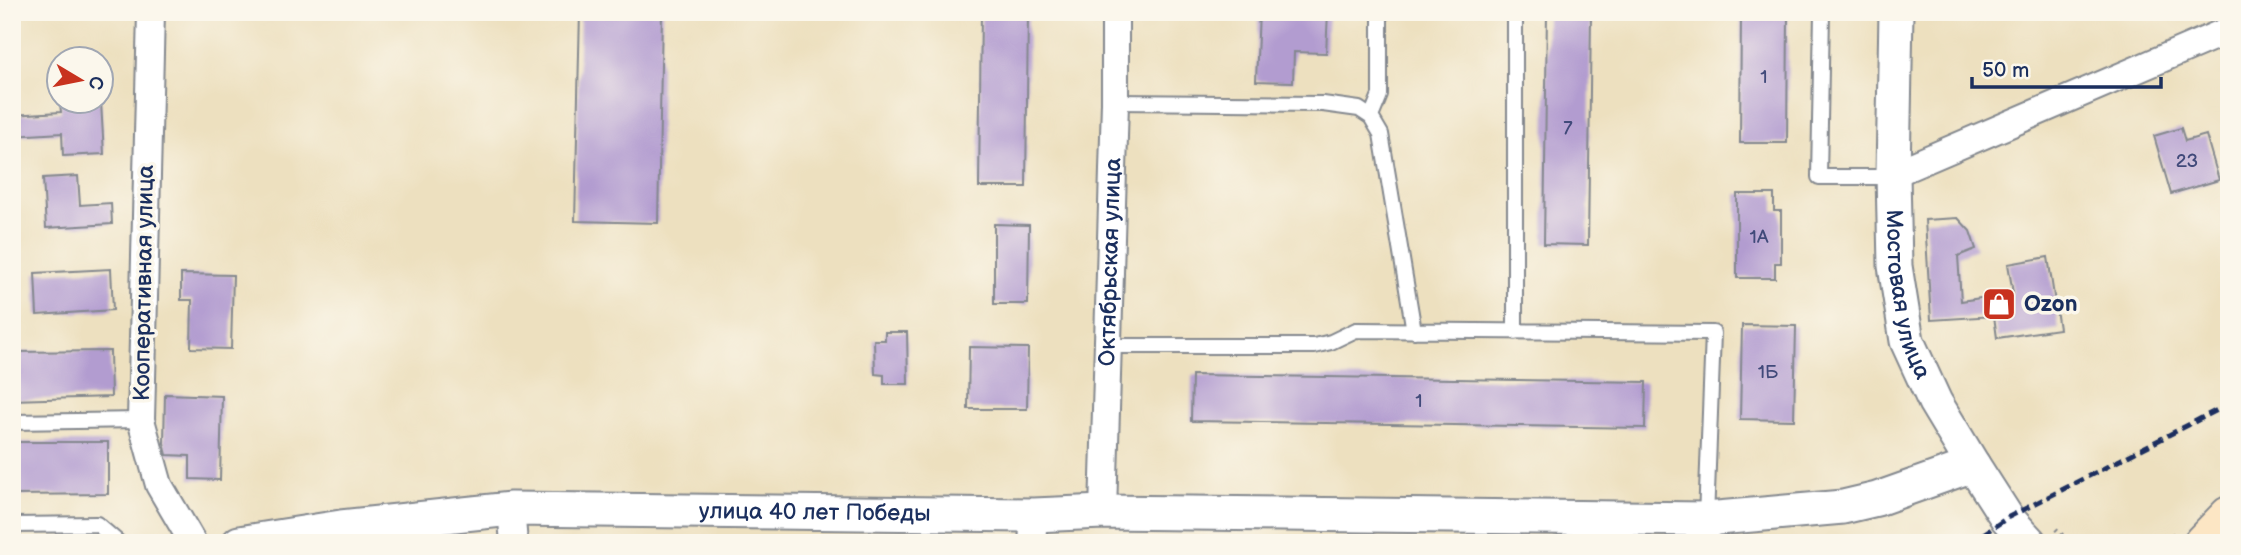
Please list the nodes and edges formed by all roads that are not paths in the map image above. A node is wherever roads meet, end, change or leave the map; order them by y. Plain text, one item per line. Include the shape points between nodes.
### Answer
1 (152, 12) edge
2 (1115, 12) edge
3 (1380, 12) edge
4 (1515, 12) edge
5 (1822, 12) edge
6 (1896, 12) edge
7 (2229, 30) edge
8 (1115, 102) junction
9 (1371, 117) junction
10 (1893, 175) junction
11 (1414, 331) junction
12 (1515, 332) junction
13 (1108, 346) junction
14 (141, 420) junction
15 (12, 422) edge
16 (1972, 465) junction
17 (511, 509) junction
18 (1103, 512) junction
19 (2229, 516) edge
20 (12, 525) edge
21 (1033, 529) edge
22 (1706, 531) edge
23 (2040, 533) edge
24 (119, 543) edge
25 (193, 543) edge
26 (239, 543) edge
27 (514, 543) edge
28 (2203, 543) edge

1 - 14 street, Кооперативная улица
2 - 8 street, Октябрьская улица
3 - 9 lane via 1380,95
4 - 12 lane
5 - 10 lane via 1819,177
6 - 10 street, Мостовая улица
7 - 10 street
8 - 9 lane via 1323,104 1359,109
8 - 13 street, Октябрьская улица
9 - 11 lane via 1381,134
10 - 16 street, Мостовая улица via 1895,266 1907,341 1935,402
11 - 12 lane
11 - 13 lane via 1356,330 1314,346
12 - 22 lane via 1713,333
13 - 18 street, Октябрьская улица
14 - 15 lane
14 - 25 street, Кооперативная улица via 159,485
16 - 22 street, улица 40 лет Победы via 1877,499
16 - 23 street, Мостовая улица via 2007,518
17 - 21 street, улица 40 лет Победы
17 - 26 street, улица 40 лет Победы
17 - 27 street
18 - 21 street, улица 40 лет Победы
18 - 22 street, улица 40 лет Победы
19 - 28 main road
20 - 24 lane via 97,524

